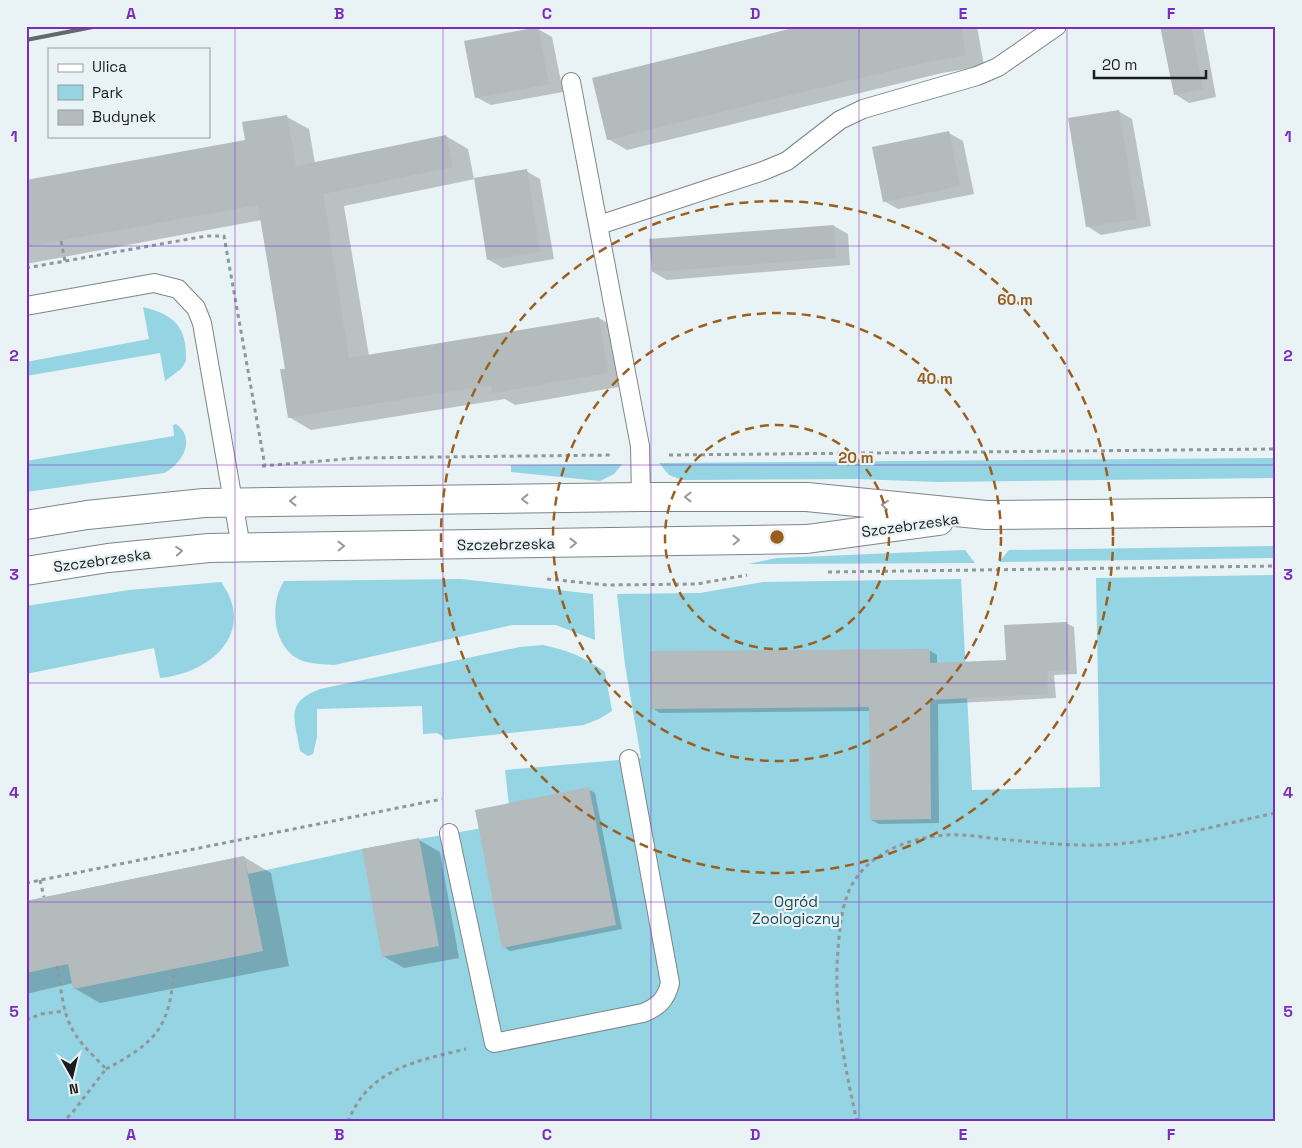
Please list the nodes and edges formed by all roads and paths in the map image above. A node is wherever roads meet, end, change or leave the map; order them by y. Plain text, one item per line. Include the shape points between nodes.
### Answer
1 (1057, 26) edge
2 (571, 82) dead end
3 (599, 225) junction
4 (61, 241) dead end
5 (66, 261) dead end
6 (26, 306) edge
7 (1276, 449) edge
8 (640, 455) junction
9 (265, 466) dead end
10 (641, 497) junction
11 (234, 502) junction
12 (1276, 512) edge
13 (986, 515) junction
14 (26, 525) edge
15 (241, 547) junction
16 (26, 571) edge
17 (629, 759) dead end
18 (442, 799) dead end
19 (1276, 813) edge
20 (449, 833) dead end
21 (40, 880) junction
22 (26, 883) edge
23 (44, 897) dead end
24 (57, 966) dead end
25 (174, 969) dead end
26 (65, 1012) junction
27 (26, 1020) edge
28 (494, 1043) junction
29 (106, 1069) junction
30 (63, 1122) edge
31 (348, 1122) edge
32 (857, 1122) edge

1 - 3 lane via 998,67 863,109 840,120 787,161
2 - 3 lane
3 - 8 lane
4 - 5 path
6 - 11 lane via 154,283 178,289 187,297 202,323
7 - 8 path
8 - 9 path via 357,458
8 - 10 lane
10 -> 11 street, Szczebrzeska
13 -> 10 street, Szczebrzeska via 807,497
11 - 14 street, Szczebrzeska via 172,505
11 - 15 lane
12 - 13 street, Szczebrzeska
15 -> 13 street, Szczebrzeska via 807,539
16 -> 15 street, Szczebrzeska via 142,554
17 - 28 lane via 670,983 668,992 656,1008 643,1013
18 - 21 path
19 - 32 path via 1116,844 1058,844 958,834 932,836 895,848 872,862 862,870 850,889 842,916 837,956 837,1015
20 - 28 lane
21 - 22 path
21 - 23 path
24 - 26 path
25 - 29 path via 170,1006 163,1024 148,1043
26 - 27 path via 41,1014
26 - 29 path via 80,1041
28 - 31 path via 430,1058 382,1078 360,1097
29 - 30 path

